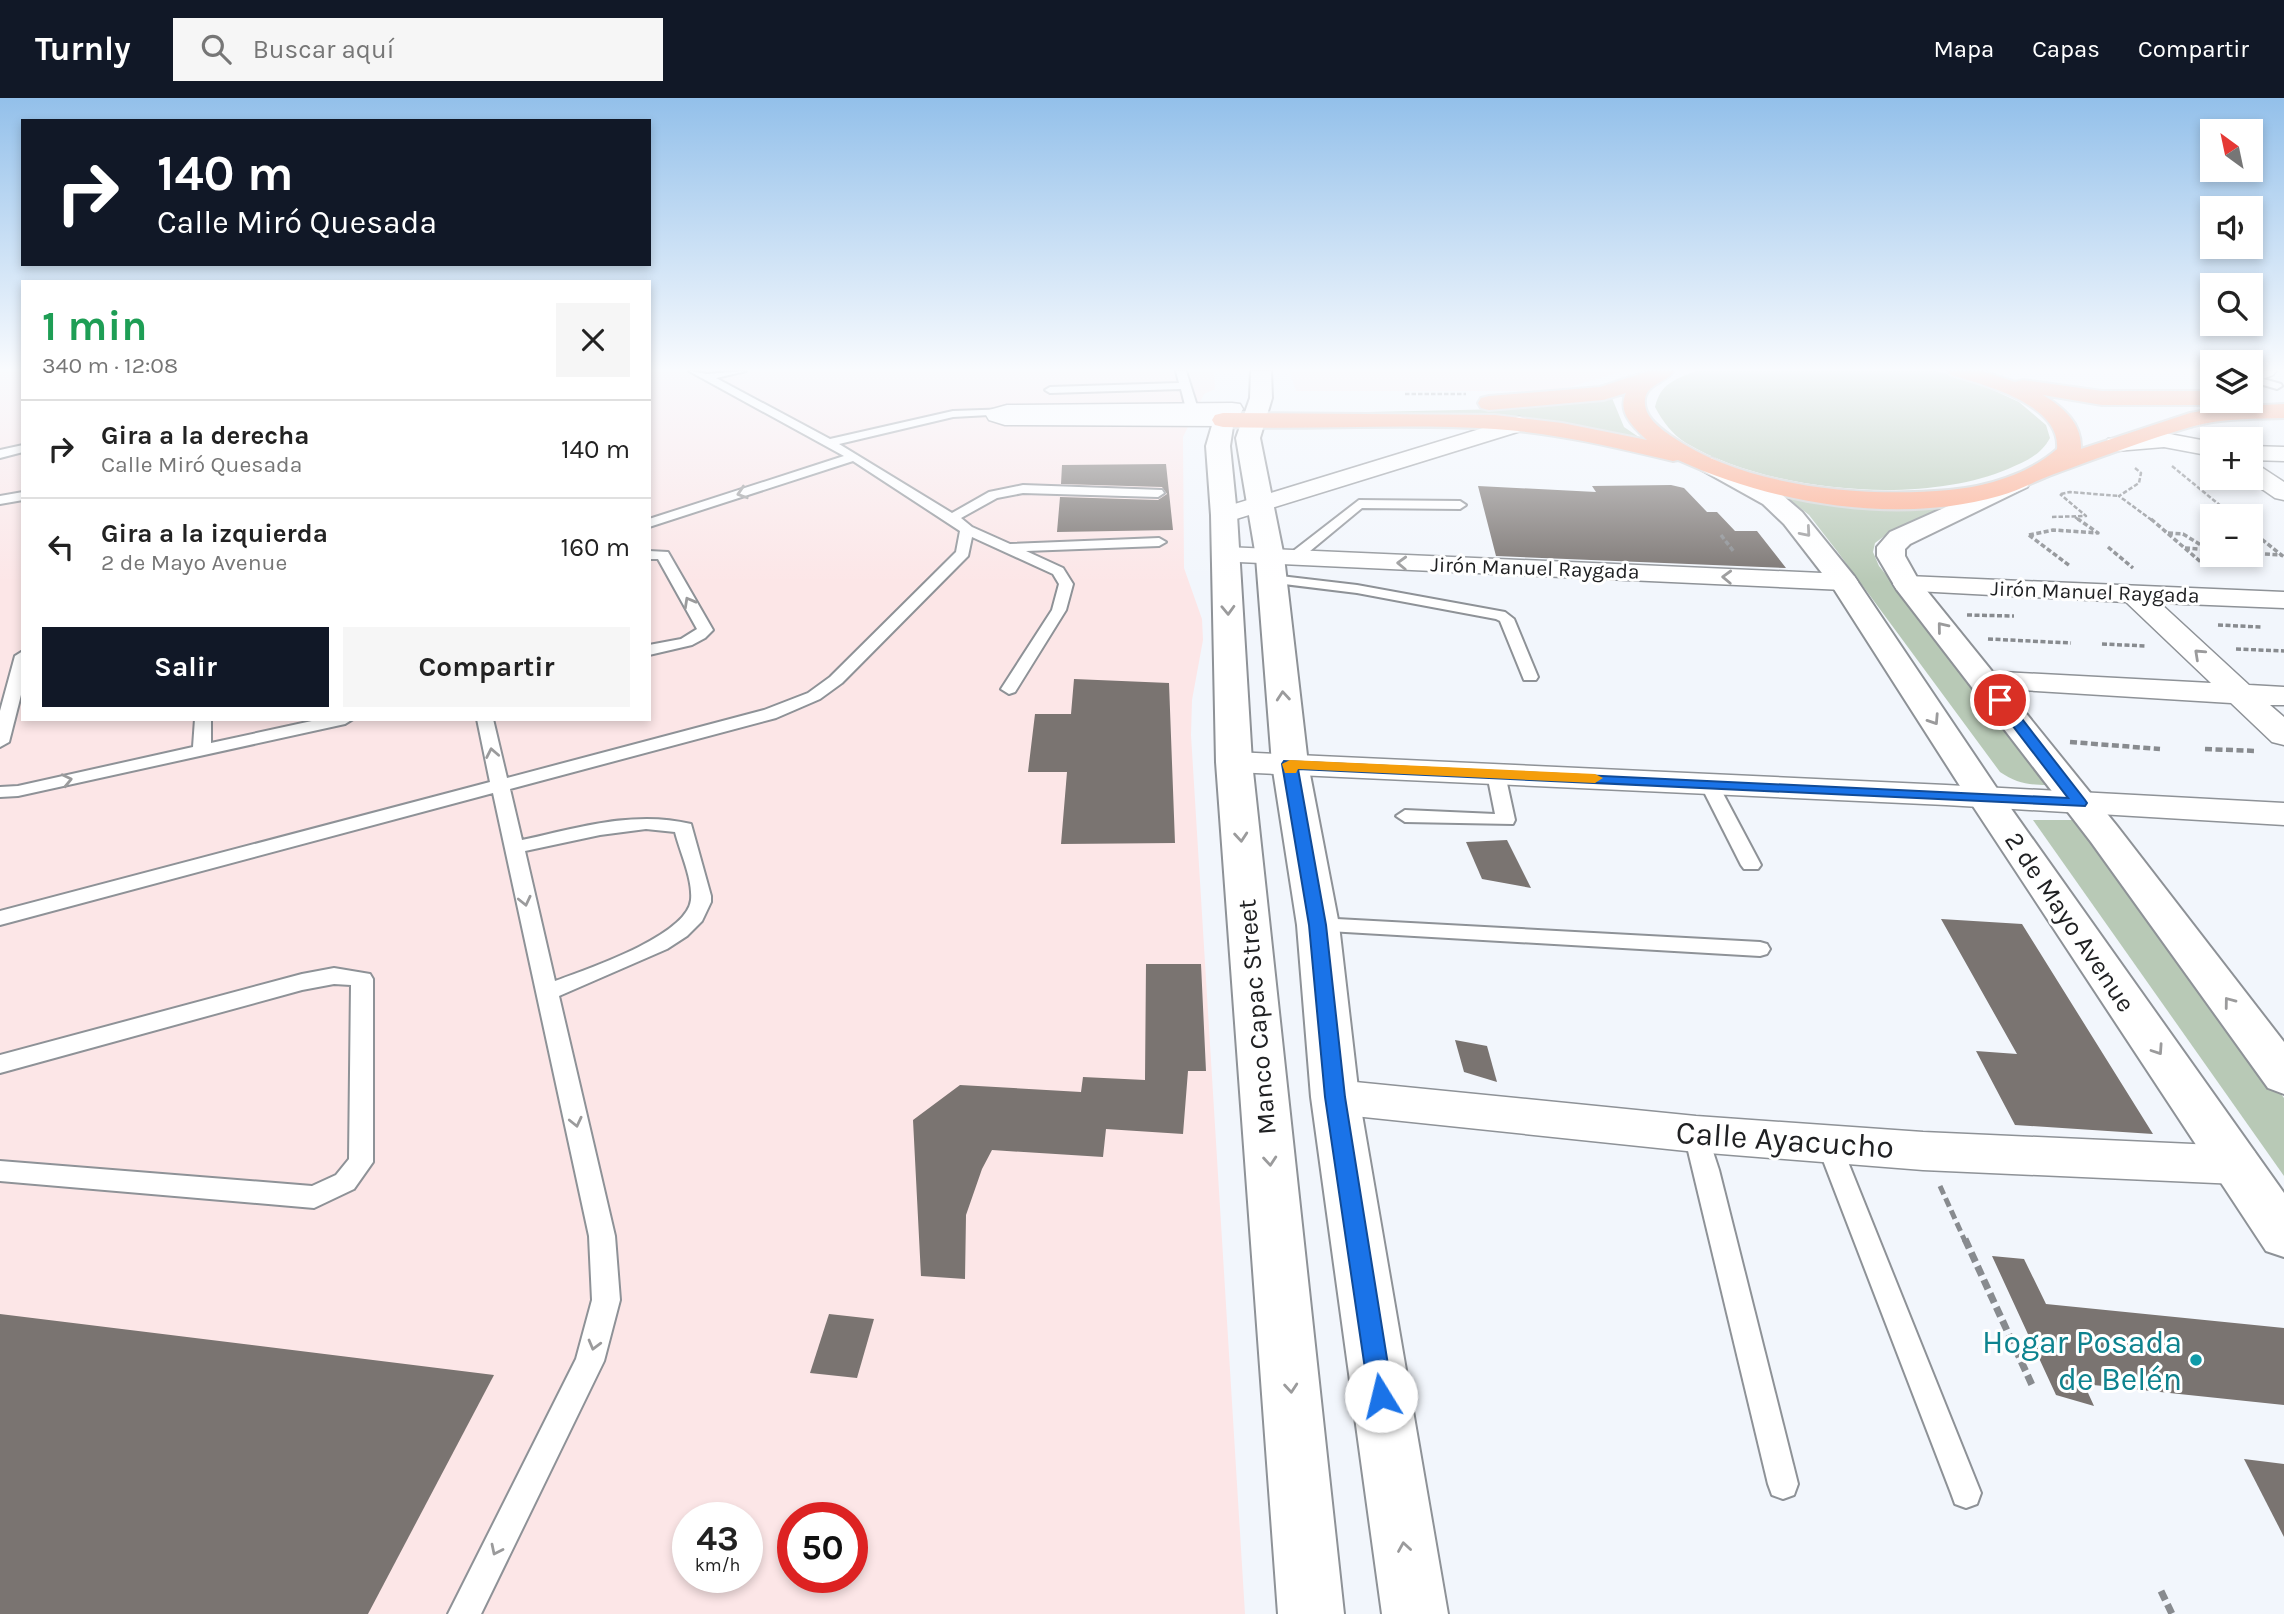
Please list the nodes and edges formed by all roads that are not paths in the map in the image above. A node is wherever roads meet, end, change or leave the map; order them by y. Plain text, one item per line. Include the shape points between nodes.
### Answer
1 (822, 442) edge
2 (844, 442) edge
3 (1220, 442) edge
4 (1472, 442) edge
5 (1619, 442) edge
6 (1662, 442) edge
7 (2072, 442) edge
8 (2123, 442) edge
9 (2143, 442) edge
10 (2173, 442) edge
11 (2116, 444) junction
12 (828, 445) junction
13 (2200, 447) edge
14 (21, 449) edge
15 (2263, 453) edge
16 (0, 454) edge
17 (2284, 454) edge
18 (854, 457) junction
19 (1707, 464) junction
20 (2030, 476) junction
21 (2263, 479) edge
22 (2284, 493) edge
23 (1158, 494) dead end
24 (21, 496) edge
25 (0, 500) edge
26 (1460, 505) dead end
27 (952, 518) junction
28 (651, 522) edge
29 (1236, 525) junction
30 (967, 530) junction
31 (1159, 542) dead end
32 (1007, 548) junction
33 (651, 555) edge
34 (1278, 565) junction
35 (1844, 582) junction
36 (1907, 584) junction
37 (2134, 594) junction
38 (2284, 600) edge
39 (651, 650) edge
40 (21, 662) edge
41 (1530, 677) dead end
42 (1984, 680) junction
43 (1009, 689) dead end
44 (2243, 694) junction
45 (2284, 696) edge
46 (5, 706) edge
47 (203, 721) edge
48 (336, 721) edge
49 (485, 721) edge
50 (2284, 734) edge
51 (0, 741) edge
52 (202, 750) junction
53 (1234, 762) junction
54 (1290, 764) junction
55 (1496, 774) junction
56 (1709, 784) junction
57 (499, 786) junction
58 (0, 792) edge
59 (1985, 797) junction
60 (2080, 803) junction
61 (2284, 814) edge
62 (1405, 816) dead end
63 (513, 848) junction
64 (1751, 865) dead end
65 (0, 918) edge
66 (1318, 925) junction
67 (1760, 949) dead end
68 (546, 993) junction
69 (2273, 1047) edge
70 (0, 1064) edge
71 (2284, 1076) edge
72 (1335, 1097) junction
73 (1696, 1134) junction
74 (1828, 1142) junction
75 (2237, 1165) junction
76 (0, 1171) edge
77 (2284, 1236) edge
78 (1783, 1484) dead end
79 (1966, 1493) dead end
80 (464, 1614) edge
81 (1311, 1614) edge
82 (1415, 1614) edge

1 - 12 lane
2 - 12 lane
3 - 29 main road, Manco Capac Street
4 - 29 street
5 - 19 main road
6 - 19 main road
7 - 20 main road via 2069,451
8 - 11 main road
9 - 11 street
10 - 13 street
11 - 20 main road
12 - 18 lane
14 - 16 lane
15 - 17 street
18 - 27 lane
18 -> 28 lane
19 - 20 main road via 1776,485 1871,499 1959,496
19 -> 35 main road, 2 de Mayo Avenue via 1772,499 1794,518
20 - 36 main road via 1900,538 1891,547 1891,556
21 - 22 street
23 - 27 lane via 1005,491
24 - 25 lane
26 - 34 lane via 1359,504
27 - 30 lane
29 - 34 street, Jirón Manuel Raygada
29 - 34 main road
29 -> 53 main road, Manco Capac Street
30 - 32 lane
30 - 57 lane via 963,553 836,680 814,696 770,714
31 - 32 lane
32 - 43 lane via 1058,571 1066,584 1059,610
39 -> 33 lane via 686,642 705,630 663,555
35 -> 34 street, Jirón Manuel Raygada
34 - 41 lane via 1357,589 1500,615 1507,619
54 -> 34 main road
35 -> 59 main road, 2 de Mayo Avenue
36 - 37 street, Jirón Manuel Raygada
42 -> 36 main road
37 - 38 street, Jirón Manuel Raygada
44 -> 37 street
40 - 46 lane
42 - 44 street
42 - 60 main road
44 - 45 street
44 - 50 street
46 - 51 lane
47 - 52 lane
48 - 52 lane
57 -> 49 lane
58 -> 52 lane
53 - 54 street
53 -> 81 main road, Manco Capac Street
54 - 55 street
54 - 66 main road
55 - 56 street
55 - 62 lane via 1506,820
56 - 59 street
56 - 64 lane
57 - 63 lane
57 - 65 lane
59 - 60 street
59 -> 75 main road, 2 de Mayo Avenue
60 - 61 street
69 -> 60 main road
63 -> 68 lane
63 - 68 lane via 630,825 669,823 684,828 701,903 691,924 666,942
66 - 67 lane
66 - 72 main road
68 -> 80 lane via 602,1236 606,1300 590,1361
69 - 71 main road
70 - 76 lane via 302,982 334,976 362,979 362,1162 345,1182 314,1198
72 - 73 street, Calle Ayacucho
82 -> 72 main road
73 - 74 street, Calle Ayacucho
73 - 78 lane
74 - 75 street, Calle Ayacucho via 1923,1151
74 - 79 lane
75 - 77 main road, 2 de Mayo Avenue

